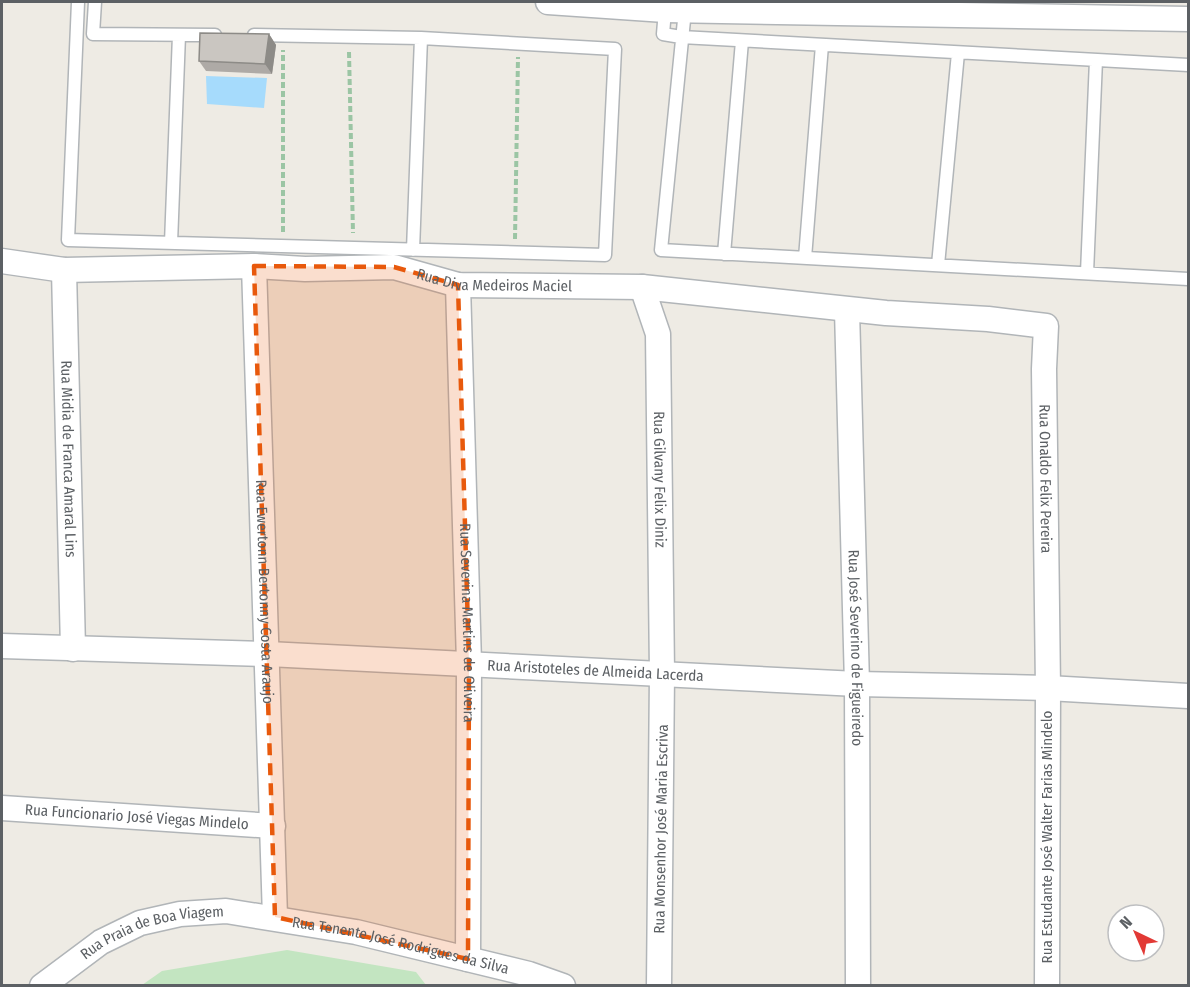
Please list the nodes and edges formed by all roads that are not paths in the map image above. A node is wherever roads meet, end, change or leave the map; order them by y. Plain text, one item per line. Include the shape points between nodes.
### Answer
1 (78, 2) edge
2 (95, 2) edge
3 (548, 2) edge
4 (783, 6) edge
5 (675, 10) junction
6 (1188, 20) edge
7 (179, 35) junction
8 (421, 38) junction
9 (681, 38) junction
10 (742, 41) junction
11 (822, 45) junction
12 (958, 53) junction
13 (1096, 60) junction
14 (1188, 65) edge
15 (171, 243) junction
16 (414, 250) junction
17 (724, 254) junction
18 (805, 258) junction
19 (2, 261) edge
20 (938, 265) junction
21 (254, 266) junction
22 (64, 270) junction
23 (1087, 273) junction
24 (1188, 279) edge
25 (458, 285) junction
26 (642, 287) junction
27 (847, 309) junction
28 (988, 319) joint
29 (2, 646) edge
30 (73, 649) junction
31 (268, 654) junction
32 (469, 663) junction
33 (662, 673) junction
34 (857, 684) junction
35 (1048, 688) junction
36 (1188, 696) edge
37 (2, 808) edge
38 (273, 826) junction
39 (274, 917) junction
40 (468, 959) junction
41 (42, 986) edge
42 (563, 986) edge
43 (659, 986) edge
44 (858, 986) edge
45 (1047, 986) edge

1 - 15 lane via 68,240
2 - 7 lane via 93,34
3 - 5 street
4 - 5 street
4 - 6 street
5 - 9 lane
5 - 9 lane via 663,34
7 - 8 lane
7 - 15 lane
8 - 16 lane
8 - 16 lane via 615,49 605,255
9 - 10 lane
9 - 17 lane via 661,250
10 - 11 lane
10 - 17 lane
11 - 12 lane
11 - 18 lane
12 - 13 lane
12 - 20 lane
13 - 14 lane
13 - 23 lane
15 - 16 lane
17 - 18 lane
18 - 20 lane
19 - 22 street, Rua Diva Medeiros Maciel
20 - 23 lane
21 - 22 street, Rua Diva Medeiros Maciel
21 - 25 street, Rua Diva Medeiros Maciel via 394,267
21 - 31 street, Rua Ewertonn Bertonny Costa Araujo
22 - 30 street, Rua Midia de Franca Amaral Lins
23 - 24 lane
25 - 26 street, Rua Diva Medeiros Maciel
25 - 32 street, Rua Severina Martins de Oliveira
26 - 27 street, Rua Diva Medeiros Maciel
26 - 33 street, Rua Gilvany Felix Diniz via 658,334
27 - 28 street, Rua Diva Medeiros Maciel
27 - 34 street, Rua José Severino de Figueiredo
28 - 35 street, Rua Onaldo Felix Pereira via 1047,326 1044,369
29 - 30 street, Rua Aristoteles de Almeida Lacerda
30 - 31 street, Rua Aristoteles de Almeida Lacerda
31 - 32 street, Rua Aristoteles de Almeida Lacerda
31 - 38 street, Rua Ewertonn Bertonny Costa Araujo
32 - 33 street, Rua Aristoteles de Almeida Lacerda
32 - 40 street, Rua Severina Martins de Oliveira
33 - 34 street, Rua Aristoteles de Almeida Lacerda
33 - 43 street, Rua Monsenhor José Maria Escriva
34 - 35 street, Rua Aristoteles de Almeida Lacerda
34 - 44 street, Rua José Severino de Figueiredo
35 - 36 street, Rua Aristoteles de Almeida Lacerda
35 - 45 street, Rua Estudante José Walter Farias Mindelo
37 - 38 street, Rua Funcionario José Viegas Mindelo
38 - 39 street, Rua Ewertonn Bertonny Costa Araujo
39 - 40 street, Rua Tenente José Rodrigues da Silva
39 - 41 street, Rua Praia de Boa Viagem via 226,911 180,914 140,923 101,942
40 - 42 street, Rua Tenente José Rodrigues da Silva

